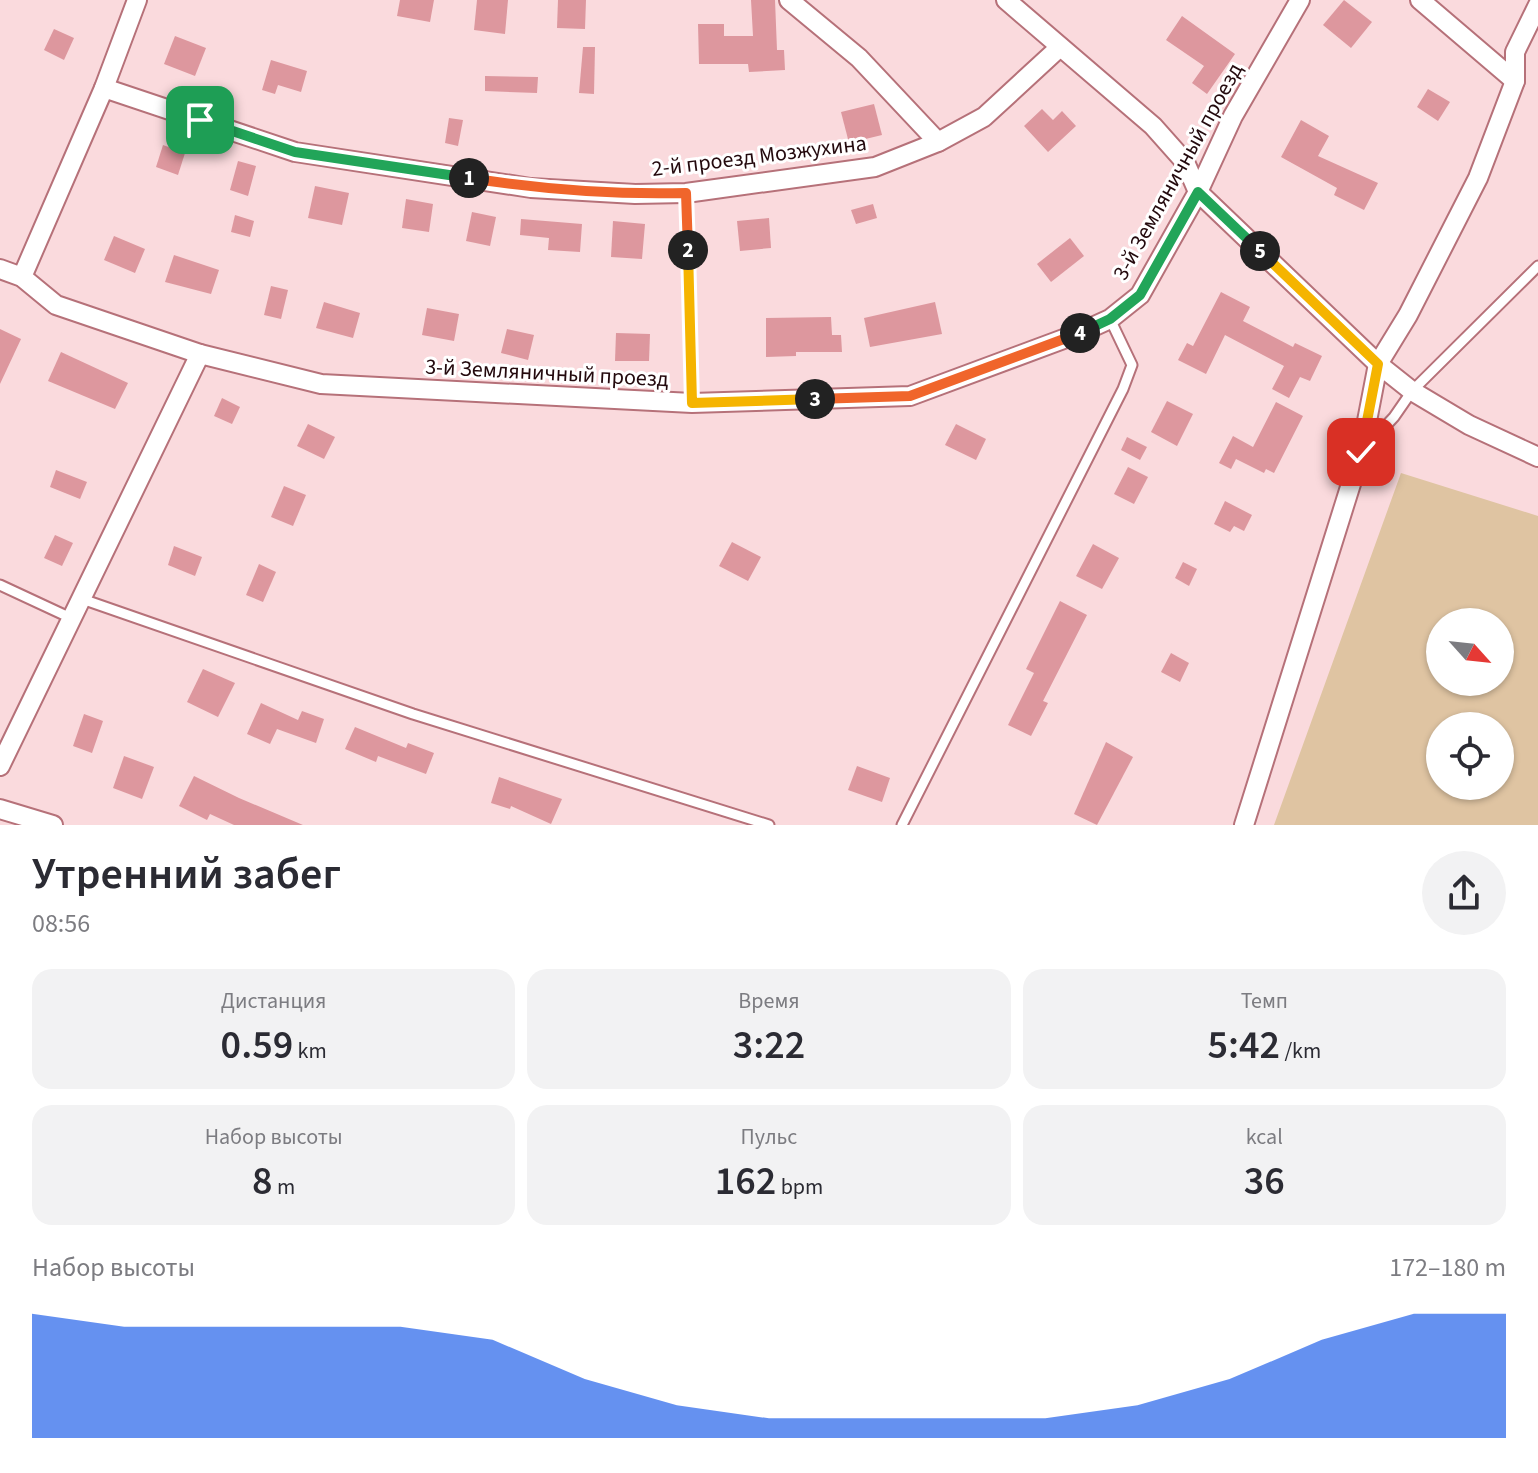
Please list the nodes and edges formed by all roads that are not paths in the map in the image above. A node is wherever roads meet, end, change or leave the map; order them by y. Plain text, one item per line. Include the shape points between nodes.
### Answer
1 (137, 0) edge
2 (789, 0) edge
3 (1006, 0) edge
4 (1300, 0) edge
5 (1420, 0) edge
6 (1538, 5) edge
7 (1060, 47) junction
8 (1515, 81) junction
9 (104, 88) junction
10 (938, 142) junction
11 (1198, 192) junction
12 (686, 193) junction
13 (1538, 266) edge
14 (0, 269) edge
15 (22, 277) junction
16 (1110, 319) junction
17 (200, 354) junction
18 (1378, 364) junction
19 (1412, 391) junction
20 (692, 403) junction
21 (1361, 452) junction
22 (1538, 457) edge
23 (0, 585) edge
24 (82, 599) junction
25 (73, 619) junction
26 (0, 766) edge
27 (0, 809) edge
28 (53, 825) edge
29 (769, 825) edge
30 (902, 825) edge
31 (1244, 825) edge

1 - 9 street
2 - 10 street via 859,58
3 - 7 street
4 - 11 street, 3-й Земляничный проезд via 1233,116
5 - 8 street
6 - 8 street via 1515,52
7 - 10 street, 2-й проезд Мозжухина via 984,117
7 - 11 street via 1153,126 1185,162
8 - 18 street via 1478,178
9 - 12 street, 2-й проезд Мозжухина via 295,152 531,188
9 - 15 street
10 - 12 street, 2-й проезд Мозжухина via 875,167
11 - 16 street, 3-й Земляничный проезд via 1140,295
11 - 18 street
12 - 20 lane
13 - 19 lane
14 - 15 street, 3-й Земляничный проезд
15 - 17 street, 3-й Земляничный проезд via 56,305
16 - 20 street, 3-й Земляничный проезд via 910,396
16 - 30 lane via 1132,365 1123,389
17 - 20 street, 3-й Земляничный проезд via 321,384
17 - 24 street
18 - 19 street
18 - 21 street
19 - 21 lane
19 - 22 street
21 - 31 street
23 - 25 lane
24 - 25 street
24 - 29 lane via 413,714
25 - 26 street
27 - 28 street

